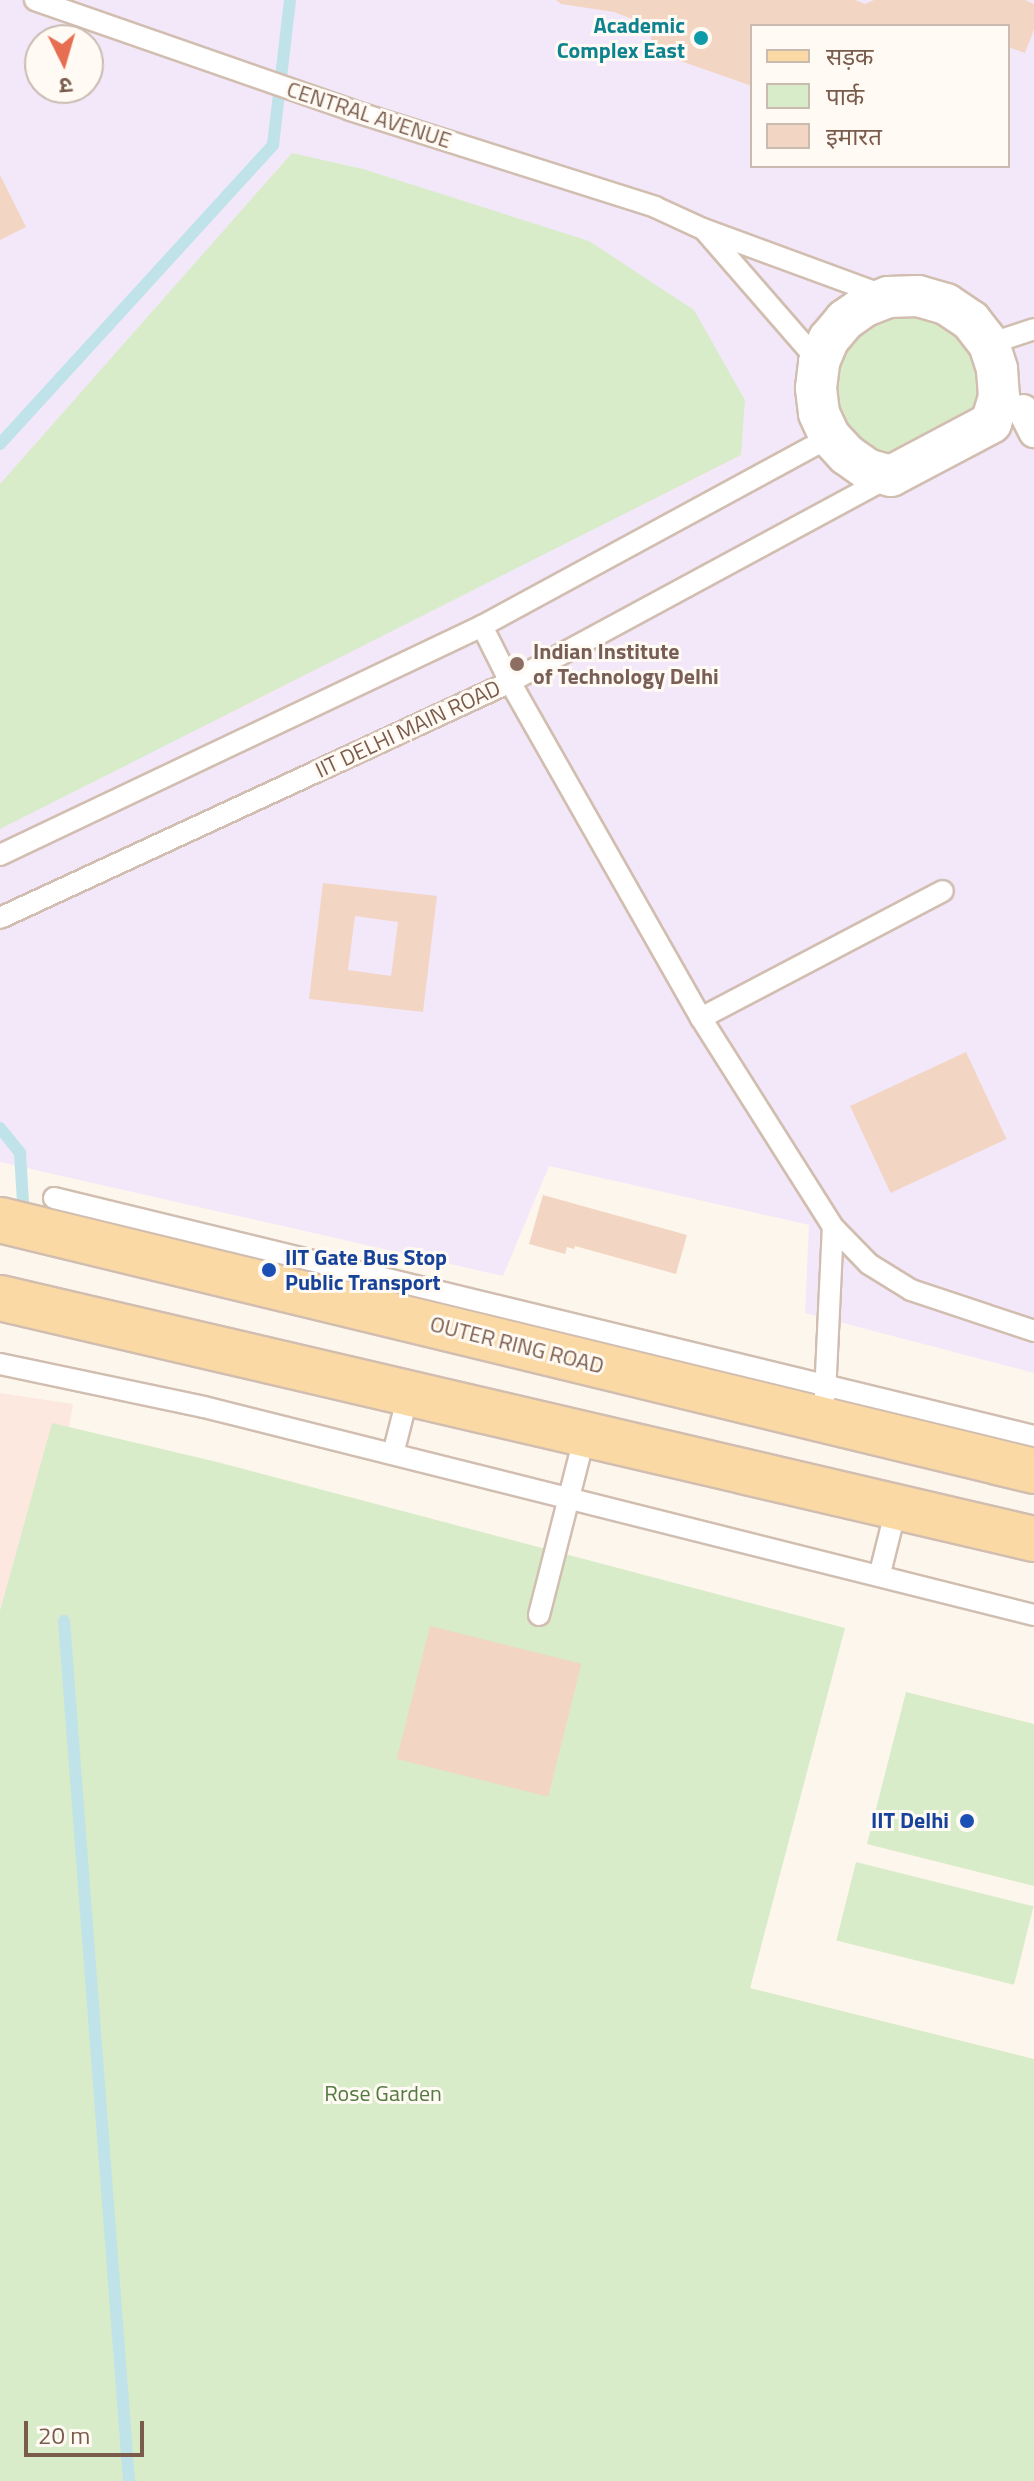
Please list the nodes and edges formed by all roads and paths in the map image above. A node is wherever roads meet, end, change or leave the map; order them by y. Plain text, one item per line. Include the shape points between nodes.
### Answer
1 (35, 0) edge
2 (703, 229) junction
3 (888, 297) junction
4 (1034, 329) edge
5 (989, 344) junction
6 (819, 362) junction
7 (1021, 418) edge
8 (830, 437) junction
9 (891, 476) junction
10 (482, 626) junction
11 (510, 682) junction
12 (0, 855) edge
13 (943, 891) dead end
14 (0, 918) edge
15 (701, 1018) junction
16 (54, 1198) dead end
17 (0, 1220) edge
18 (833, 1227) junction
19 (0, 1298) edge
20 (424, 1305) junction
21 (1034, 1331) edge
22 (0, 1364) edge
23 (408, 1395) junction
24 (824, 1402) junction
25 (585, 1435) junction
26 (1034, 1436) edge
27 (393, 1454) junction
28 (1034, 1471) edge
29 (569, 1497) junction
30 (897, 1505) junction
31 (1034, 1539) edge
32 (880, 1573) junction
33 (539, 1615) dead end
34 (1034, 1615) edge

1 - 2 lane, CENTRAL AVENUE via 655,207
2 - 3 lane, CENTRAL AVENUE
2 - 6 lane, CENTRAL AVENUE
3 - 5 street via 918,296 946,304 971,321
3 - 6 street via 845,320
4 - 5 lane
5 - 7 street via 999,397
6 - 8 street via 817,401
7 - 9 street
8 - 9 street via 867,469
8 - 10 lane
9 - 11 lane, IIT DELHI MAIN ROAD
10 - 11 lane
10 - 12 lane
11 - 14 lane, IIT DELHI MAIN ROAD
11 - 15 lane
13 - 15 lane
15 - 18 lane
16 - 20 lane
17 - 20 main road, OUTER RING ROAD
18 - 21 lane via 869,1264 911,1290
18 - 24 lane
19 - 23 main road
20 - 24 main road, OUTER RING ROAD
22 - 27 lane
23 - 25 main road
23 - 27 lane
24 - 26 lane
24 - 28 main road, OUTER RING ROAD
25 - 29 lane
25 - 30 main road
27 - 29 lane
29 - 32 lane
29 - 33 lane
30 - 31 main road
30 - 32 lane
32 - 34 lane

